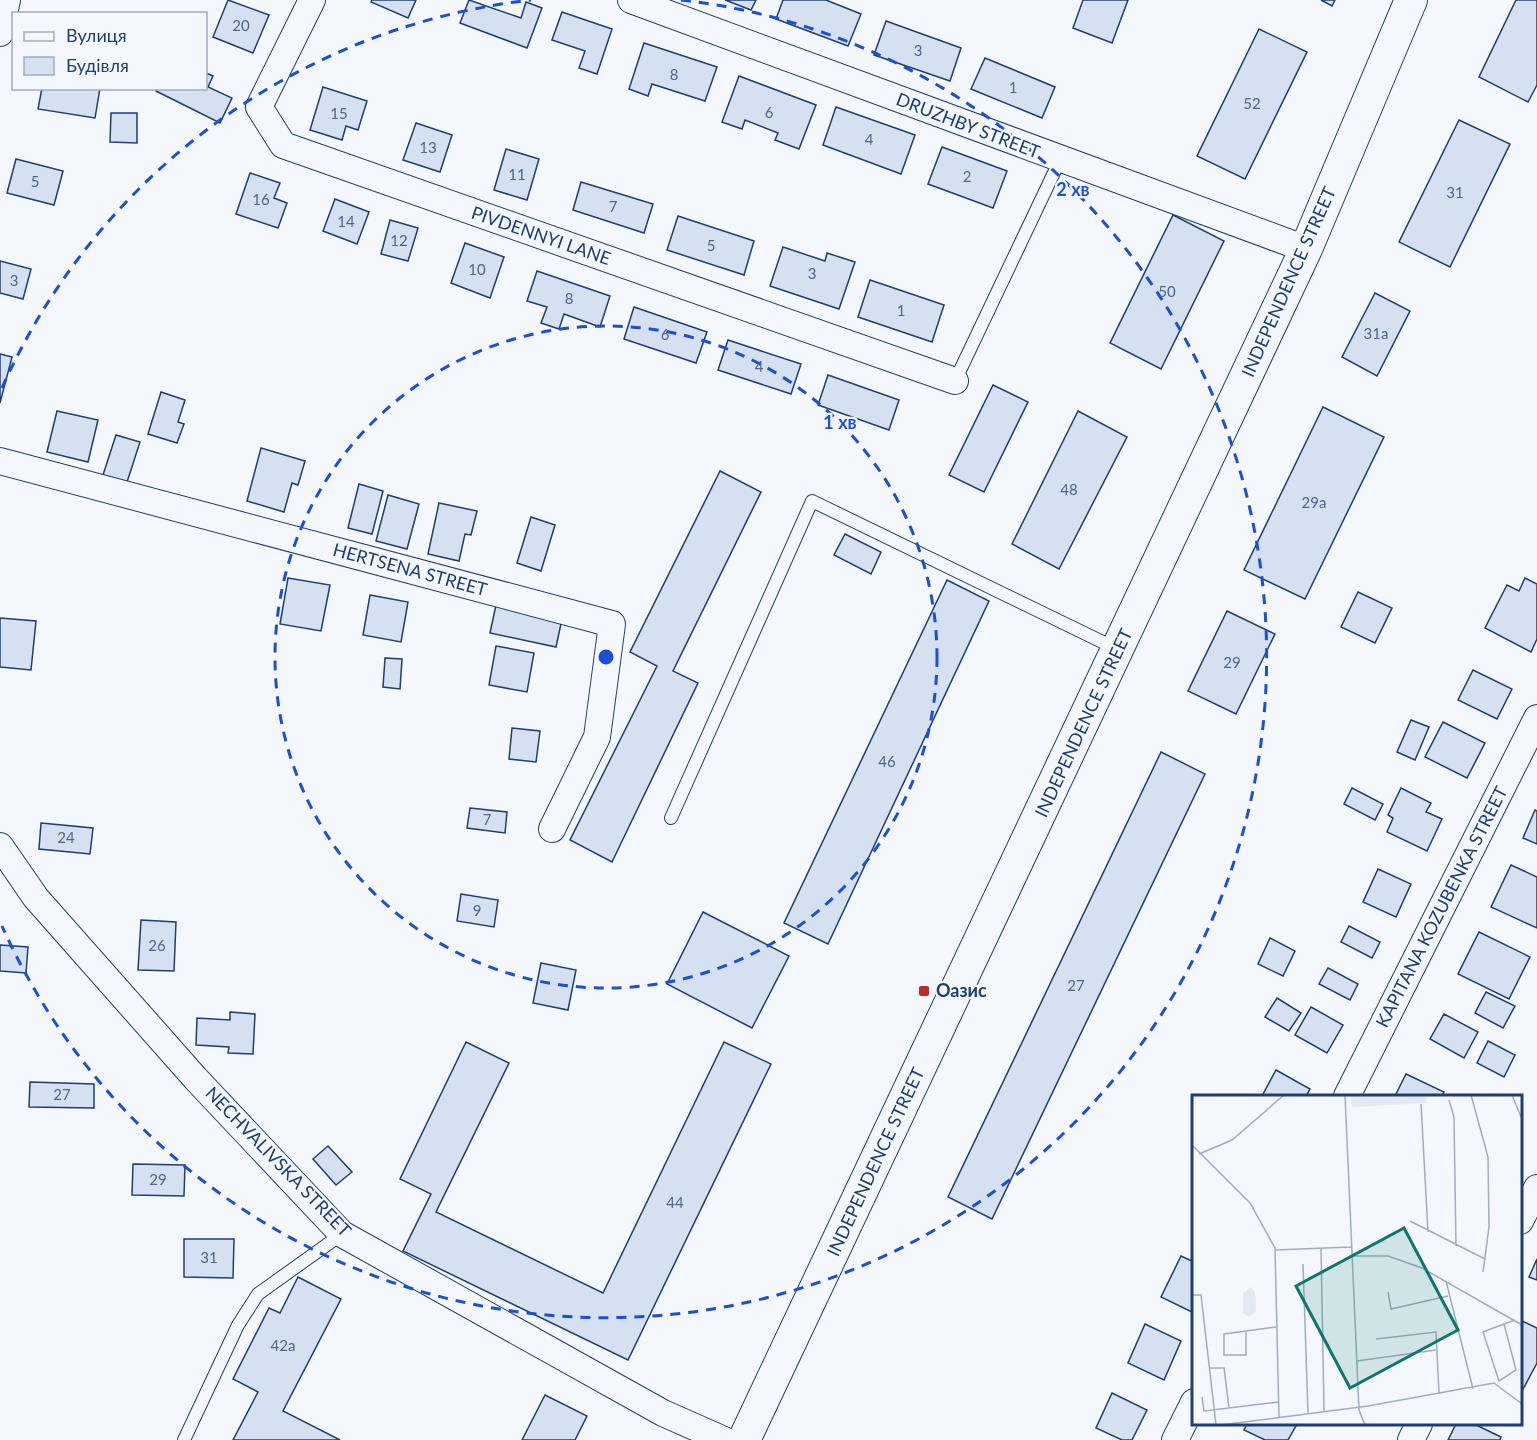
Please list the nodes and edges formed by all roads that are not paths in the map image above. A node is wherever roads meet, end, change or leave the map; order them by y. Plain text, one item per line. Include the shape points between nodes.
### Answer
1 (7, 0) edge
2 (312, 0) edge
3 (1411, 0) edge
4 (641, 2) edge
5 (0, 33) edge
6 (1060, 160) junction
7 (1306, 249) junction
8 (955, 381) joint
9 (0, 461) edge
10 (1119, 650) junction
11 (1537, 718) edge
12 (671, 818) dead end
13 (552, 829) dead end
14 (0, 846) edge
15 (1348, 1095) edge
16 (1537, 1188) edge
17 (1522, 1219) edge
18 (342, 1234) junction
19 (1192, 1406) edge
20 (184, 1440) edge
21 (724, 1440) edge
22 (744, 1440) edge
23 (1175, 1440) edge

1 - 5 street
2 - 8 street, PIVDENNYI LANE via 259,107 283,145
3 - 7 street, INDEPENDENCE STREET
4 - 6 street, DRUZHBY STREET
6 - 7 street, DRUZHBY STREET
6 - 8 lane
7 - 10 street, INDEPENDENCE STREET
9 - 13 street, HERTSENA STREET via 612,624 597,737
10 - 12 lane via 812,501
10 - 22 street, INDEPENDENCE STREET
11 - 15 street, KAPITANA KOZUBENKA STREET
14 - 18 street, NECHVALIVSKA STREET via 52,915 196,1078
16 - 17 street
18 - 20 lane via 258,1294 238,1325
18 - 21 street, NECHVALIVSKA STREET via 663,1413
19 - 23 street

